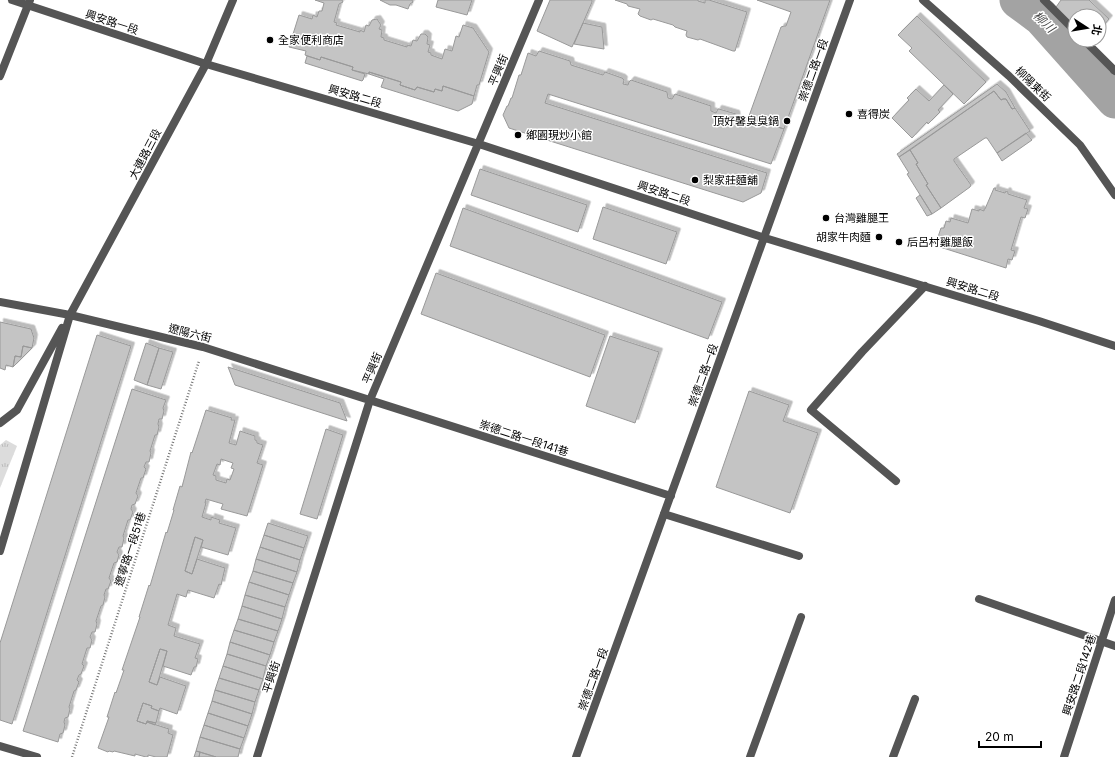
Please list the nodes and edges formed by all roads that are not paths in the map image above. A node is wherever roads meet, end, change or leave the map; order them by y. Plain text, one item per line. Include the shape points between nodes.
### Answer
1 (12, 0) edge
2 (233, 0) edge
3 (540, 0) edge
4 (850, 0) edge
5 (923, 0) edge
6 (1044, 0) edge
7 (29, 2) edge
8 (1067, 23) edge
9 (1092, 48) edge
10 (206, 64) junction
11 (1115, 70) edge
12 (0, 76) edge
13 (479, 144) junction
14 (1115, 195) edge
15 (765, 238) junction
16 (925, 286) junction
17 (0, 302) edge
18 (70, 316) junction
19 (1115, 346) edge
20 (370, 400) junction
21 (0, 423) edge
22 (896, 481) dead end
23 (671, 496) junction
24 (664, 514) junction
25 (0, 551) edge
26 (799, 556) dead end
27 (979, 599) dead end
28 (1115, 600) edge
29 (801, 617) dead end
30 (1101, 642) junction
31 (1115, 646) edge
32 (916, 699) dead end
33 (0, 746) edge
34 (37, 757) edge
35 (257, 757) edge
36 (576, 757) edge
37 (750, 757) edge
38 (893, 757) edge
39 (1064, 757) edge

1 - 7 street, 興安路一段
2 - 10 street, 大連路三段
3 - 13 street, 平興街
4 - 15 street, 崇德二路一段
5 - 14 street, 柳陽東街 via 1009,76 1080,145
6 - 8 street
7 - 10 street, 興安路一段
7 - 12 street
9 - 11 street
10 - 13 street, 興安路二段
10 - 18 street, 大連路三段
13 - 15 street, 興安路二段
13 - 20 street, 平興街
15 - 16 street, 興安路二段
15 - 23 street, 崇德二路一段
16 - 19 street, 興安路二段
16 - 22 street via 811,410
17 - 18 street, 遼陽六街
18 - 20 street, 遼陽六街 via 203,347
18 - 21 street, 大連路三段 via 17,410
18 - 25 street, 大連路三段
20 - 23 street, 崇德二路一段141巷
20 - 35 street, 平興街
23 - 24 street, 崇德二路一段
24 - 26 street
24 - 36 street, 崇德二路一段
27 - 30 street
28 - 30 street, 興安路二段142巷
29 - 37 street
30 - 31 street
30 - 39 street, 興安路二段142巷
32 - 38 street
33 - 34 street

